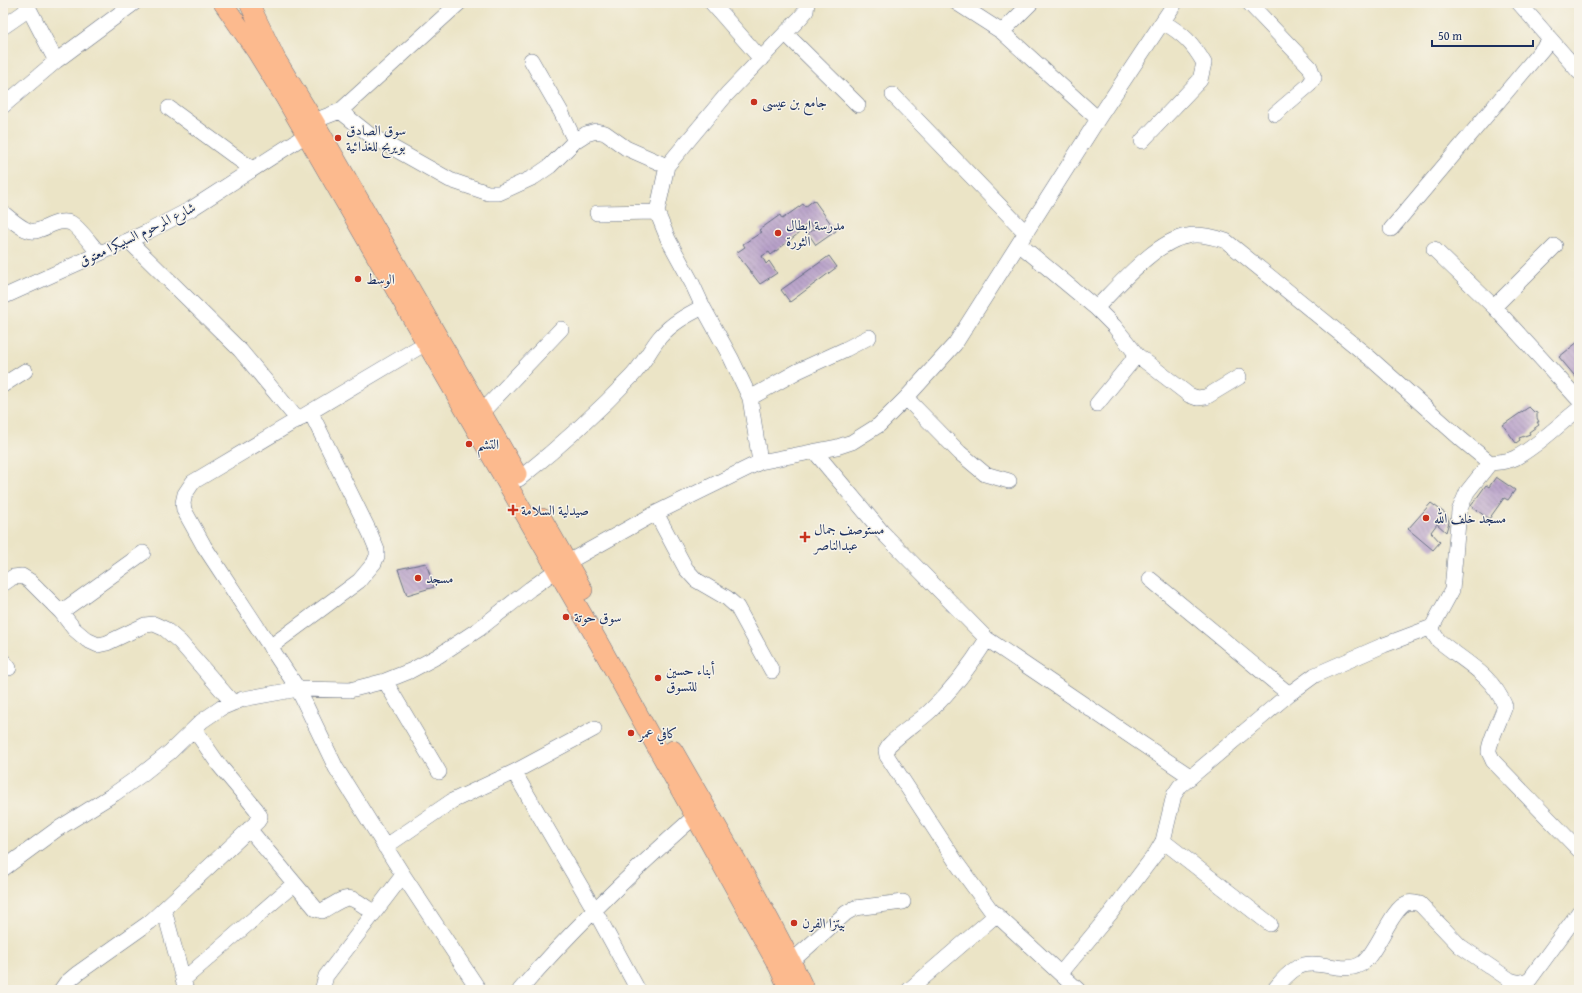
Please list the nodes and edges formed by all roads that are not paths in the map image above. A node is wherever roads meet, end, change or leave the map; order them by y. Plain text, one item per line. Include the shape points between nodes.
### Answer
1 (134, 3) edge
2 (223, 3) edge
3 (249, 3) edge
4 (458, 3) edge
5 (712, 3) edge
6 (807, 3) edge
7 (957, 3) edge
8 (1032, 3) edge
9 (1175, 3) edge
10 (1250, 3) edge
11 (1519, 3) edge
12 (28, 6) edge
13 (1162, 22) junction
14 (3, 27) edge
15 (1002, 32) junction
16 (786, 34) junction
17 (1550, 40) junction
18 (761, 59) junction
19 (531, 60) dead end
20 (56, 61) junction
21 (1579, 72) edge
22 (893, 96) dead end
23 (858, 105) dead end
24 (3, 106) edge
25 (169, 108) dead end
26 (340, 111) junction
27 (1275, 114) dead end
28 (1098, 119) junction
29 (310, 128) junction
30 (575, 140) junction
31 (1142, 141) dead end
32 (667, 166) junction
33 (252, 169) junction
34 (657, 212) junction
35 (3, 213) edge
36 (597, 213) dead end
37 (1391, 229) dead end
38 (1022, 238) junction
39 (129, 241) junction
40 (1555, 246) dead end
41 (1434, 249) dead end
42 (99, 253) junction
43 (3, 297) edge
44 (703, 307) junction
45 (1494, 307) junction
46 (1096, 308) junction
47 (561, 329) dead end
48 (869, 336) dead end
49 (426, 343) junction
50 (1137, 355) junction
51 (25, 371) dead end
52 (1239, 377) dead end
53 (3, 386) edge
54 (750, 398) junction
55 (906, 398) junction
56 (1579, 400) edge
57 (1097, 404) dead end
58 (1579, 409) edge
59 (482, 412) junction
60 (311, 413) junction
61 (298, 420) junction
62 (816, 452) junction
63 (760, 462) junction
64 (1490, 463) junction
65 (520, 479) junction
66 (1009, 481) dead end
67 (656, 513) junction
68 (143, 553) dead end
69 (562, 566) junction
70 (1150, 579) dead end
71 (3, 584) edge
72 (61, 612) junction
73 (1432, 627) junction
74 (987, 639) junction
75 (270, 647) junction
76 (772, 670) dead end
77 (385, 681) junction
78 (298, 689) junction
79 (1289, 694) junction
80 (233, 703) junction
81 (194, 729) junction
82 (594, 729) dead end
83 (439, 772) dead end
84 (514, 772) junction
85 (1191, 777) junction
86 (695, 816) junction
87 (249, 829) junction
88 (1163, 841) junction
89 (385, 847) junction
90 (1579, 850) edge
91 (3, 869) edge
92 (403, 875) junction
93 (294, 884) junction
94 (903, 902) dead end
95 (594, 909) junction
96 (164, 910) junction
97 (374, 912) junction
98 (1579, 912) edge
99 (996, 915) junction
100 (1270, 924) dead end
101 (792, 961) junction
102 (1061, 973) junction
103 (184, 985) edge
104 (61, 990) edge
105 (324, 990) edge
106 (478, 990) edge
107 (520, 990) edge
108 (638, 990) edge
109 (789, 990) edge
110 (806, 990) edge
111 (908, 990) edge
112 (1078, 990) edge
113 (1274, 990) edge

1 - 20 street
2 - 29 main road
3 - 29 main road
4 - 26 street
5 - 18 street
6 - 16 street via 806,11
7 - 15 street
8 - 15 street
9 - 13 street
10 - 27 street via 1310,67 1314,78
11 - 17 street
12 - 14 street
12 - 20 street
13 - 28 street
13 - 31 street via 1181,33 1204,63 1200,80
15 - 28 street
16 - 18 street
16 - 23 street
17 - 21 street
17 - 37 street
18 - 32 street via 727,94
19 - 30 street
20 - 24 street
22 - 38 street
25 - 33 street
26 - 29 street, شارع المرحوم السبيكرا معتوق
26 - 30 street via 370,134 444,177 488,193 499,193 534,178 550,166
28 - 38 street
29 - 33 street, شارع المرحوم السبيكرا معتوق
29 - 49 main road
29 - 59 main road
30 - 32 street via 596,131 605,133 626,148
32 - 34 street
33 - 39 street, شارع المرحوم السبيكرا معتوق via 191,209
34 - 36 street
34 - 44 street
35 - 42 street via 27,230 35,232 64,221 73,224
38 - 46 street
38 - 55 street via 955,344
39 - 42 street, شارع المرحوم السبيكرا معتوق
39 - 61 street via 240,350
40 - 45 street
41 - 45 street
42 - 43 street, شارع المرحوم السبيكرا معتوق
44 - 54 street
44 - 65 street via 669,327 633,375 560,446
45 - 56 street
46 - 50 street
46 - 64 street via 1156,251 1176,239 1200,235 1226,241 1370,358
47 - 59 street
48 - 54 street via 798,370
49 - 60 street
49 - 69 main road
50 - 52 street via 1182,390 1198,398 1206,397
50 - 57 street
51 - 53 street
54 - 63 street
55 - 62 street via 879,425 866,434 852,442
55 - 66 street via 960,453 985,474
58 - 64 street via 1514,459
59 - 65 main road
60 - 61 street
60 - 75 street via 370,533 377,556 359,581
61 - 75 street via 193,482 183,502 184,510 204,546
62 - 63 street
62 - 74 street via 882,532
63 - 67 street
64 - 73 street via 1467,492 1459,511 1452,590
65 - 69 main road
67 - 69 street
67 - 76 street via 686,569 696,580 727,598 737,607
68 - 72 street
69 - 77 street via 479,629 438,656
69 - 86 main road via 600,644
69 - 101 main road via 756,895
70 - 79 street
71 - 72 street via 13,577 22,576
72 - 80 street via 74,629 98,645 145,625 154,624 165,629 180,642
73 - 79 street via 1315,675
73 - 90 street via 1438,640 1483,674 1500,694 1505,706 1490,744 1489,752 1493,761
74 - 85 street
74 - 99 street via 975,659 950,689 929,712 893,741 886,750 887,756 958,865
75 - 78 street
77 - 78 street via 350,690
77 - 83 street
78 - 80 street via 243,698
78 - 89 street via 336,768
79 - 85 street
80 - 81 street via 221,708
81 - 87 street via 260,816
81 - 91 street via 141,775 56,830
82 - 84 street
84 - 89 street via 452,802
84 - 95 street
85 - 88 street via 1174,795
86 - 95 street
86 - 109 main road
87 - 93 street
87 - 96 street
88 - 100 street
88 - 102 street via 1110,914
89 - 92 street
92 - 97 street
92 - 106 street
93 - 97 street via 316,909 322,911 345,898 352,897
93 - 103 street
94 - 101 street via 855,908 846,912
95 - 107 street
95 - 108 street
96 - 103 street
96 - 104 street via 78,973
97 - 105 street via 326,976
98 - 113 street via 1530,979 1524,982 1510,980 1460,946 1420,904 1412,903 1406,904 1398,911 1363,962 1352,967 1318,964 1300,966 1286,975
99 - 102 street
99 - 111 street
101 - 110 main road
102 - 112 street

